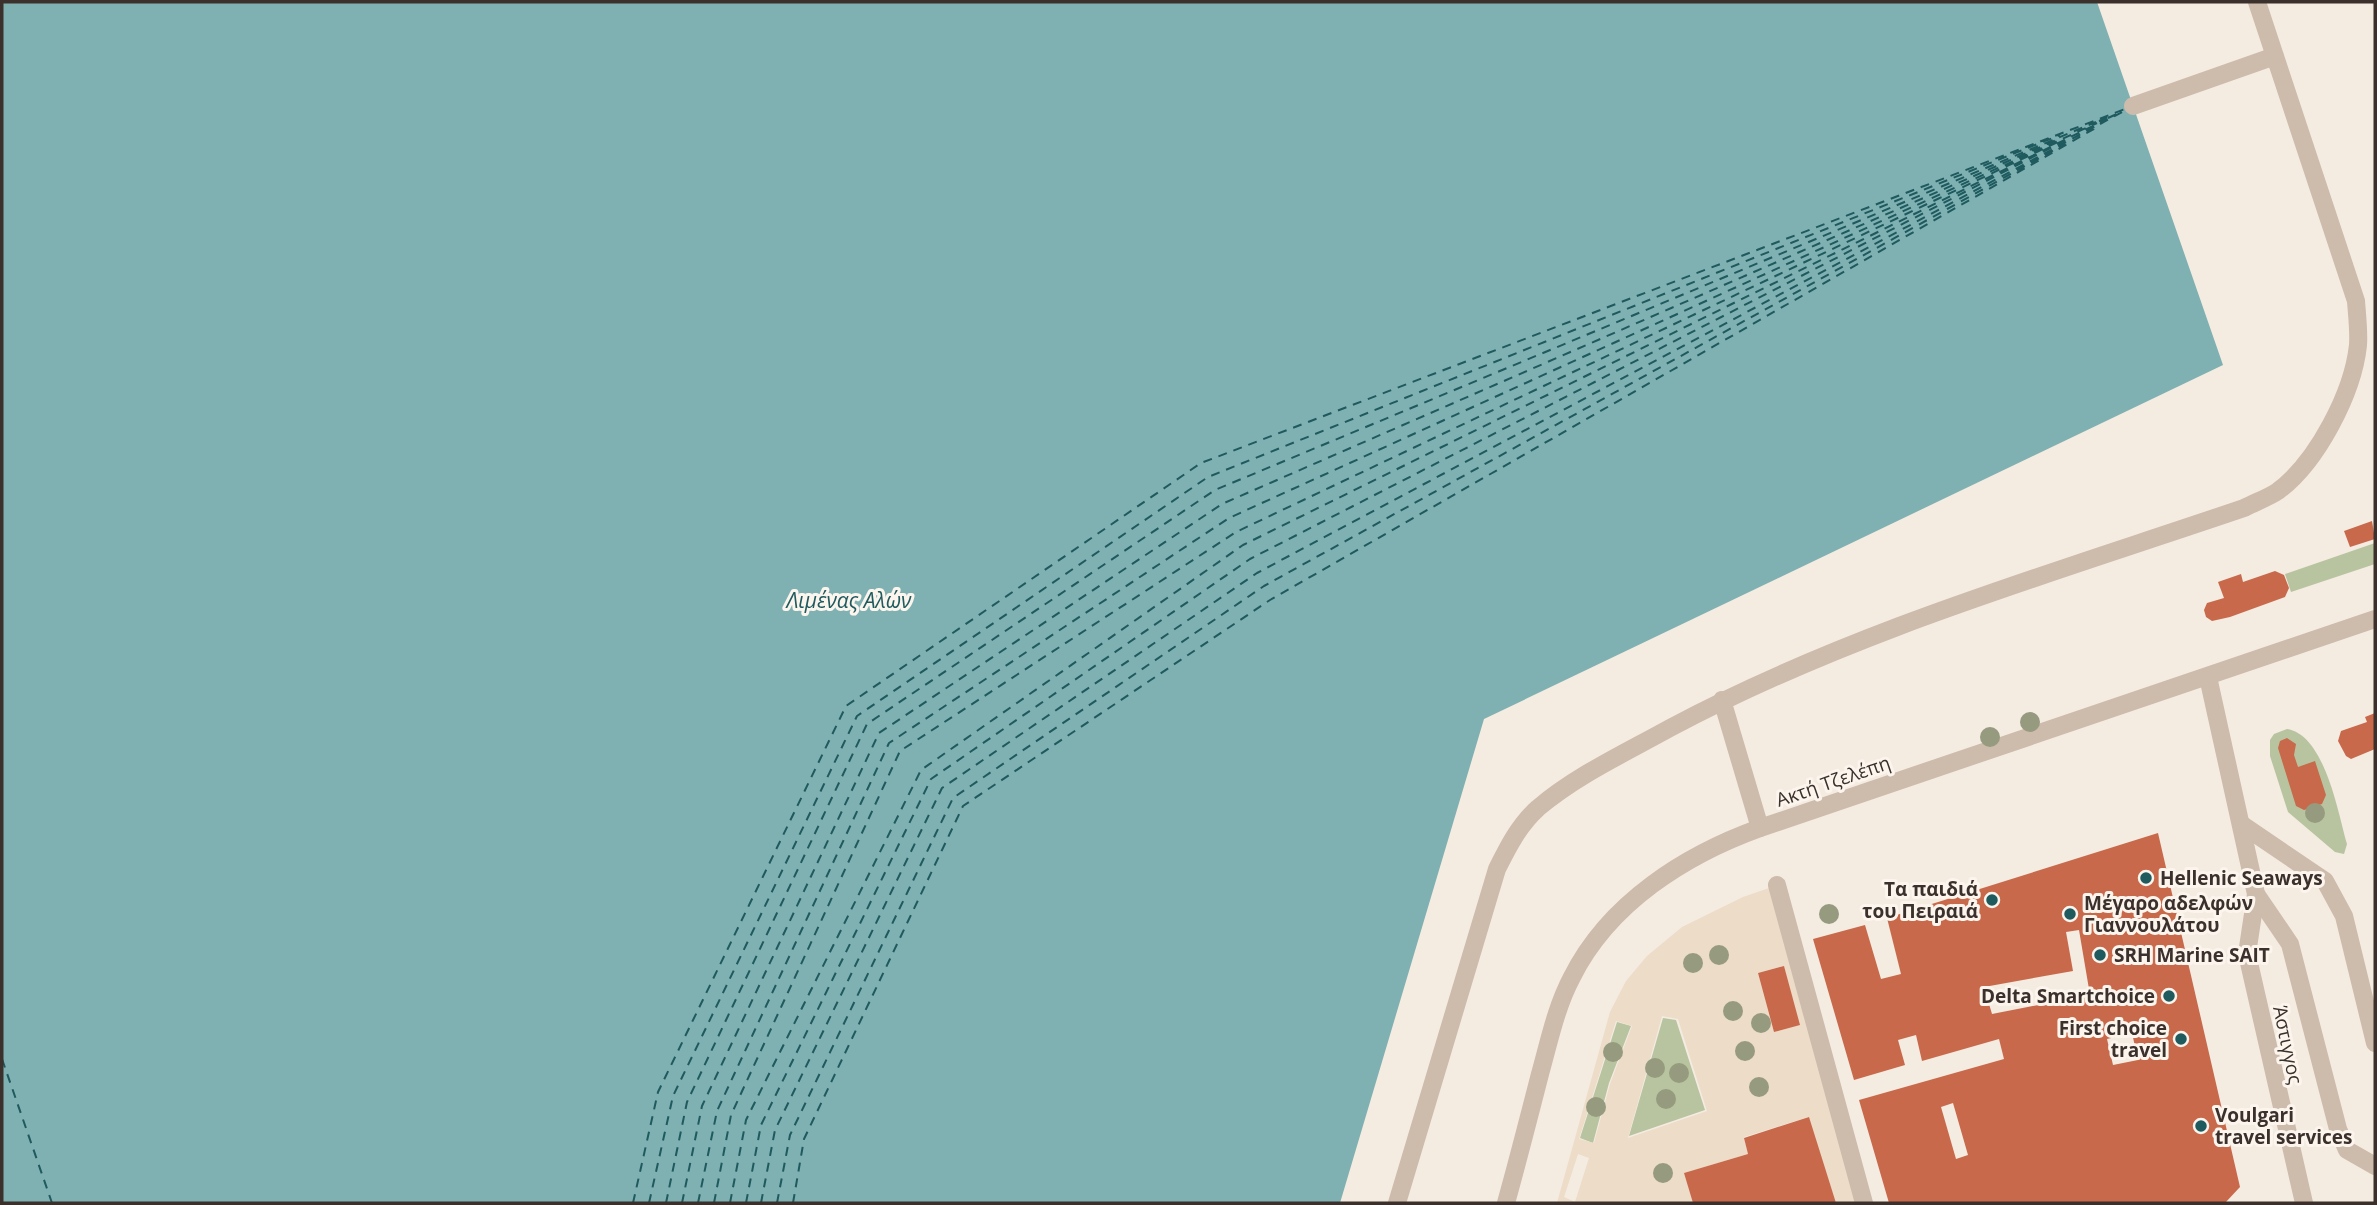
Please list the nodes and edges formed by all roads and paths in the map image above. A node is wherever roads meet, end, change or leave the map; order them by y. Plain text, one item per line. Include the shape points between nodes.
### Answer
1 (2257, 2) edge
2 (2275, 56) junction
3 (2133, 106) dead end
4 (2375, 619) edge
5 (2208, 677) junction
6 (1722, 700) junction
7 (2241, 824) junction
8 (1760, 828) junction
9 (1777, 885) dead end
10 (2256, 894) junction
11 (2375, 1043) edge
12 (2375, 1166) edge
13 (1397, 1203) edge
14 (1506, 1203) edge
15 (1864, 1203) edge
16 (2304, 1203) edge

1 - 2 street
2 - 3 street
2 - 6 street via 2356,301 2358,346 2344,392 2326,433 2304,465 2277,491 2244,508 1872,636
4 - 5 street, Ακτή Τζελέπη
5 - 7 street, Άστιγγος
5 - 8 street, Ακτή Τζελέπη
6 - 8 street
6 - 13 street via 1566,787 1536,810 1512,839 1497,869
7 - 10 street, Άστιγγος
7 - 11 street via 2325,881 2344,916
8 - 14 street, Ακτή Τζελέπη via 1685,862 1629,903 1600,935 1572,977 1552,1029
9 - 15 street
10 - 12 street, Άστιγγος via 2290,944 2347,1150
10 - 16 street, Άστιγγος via 2247,954

